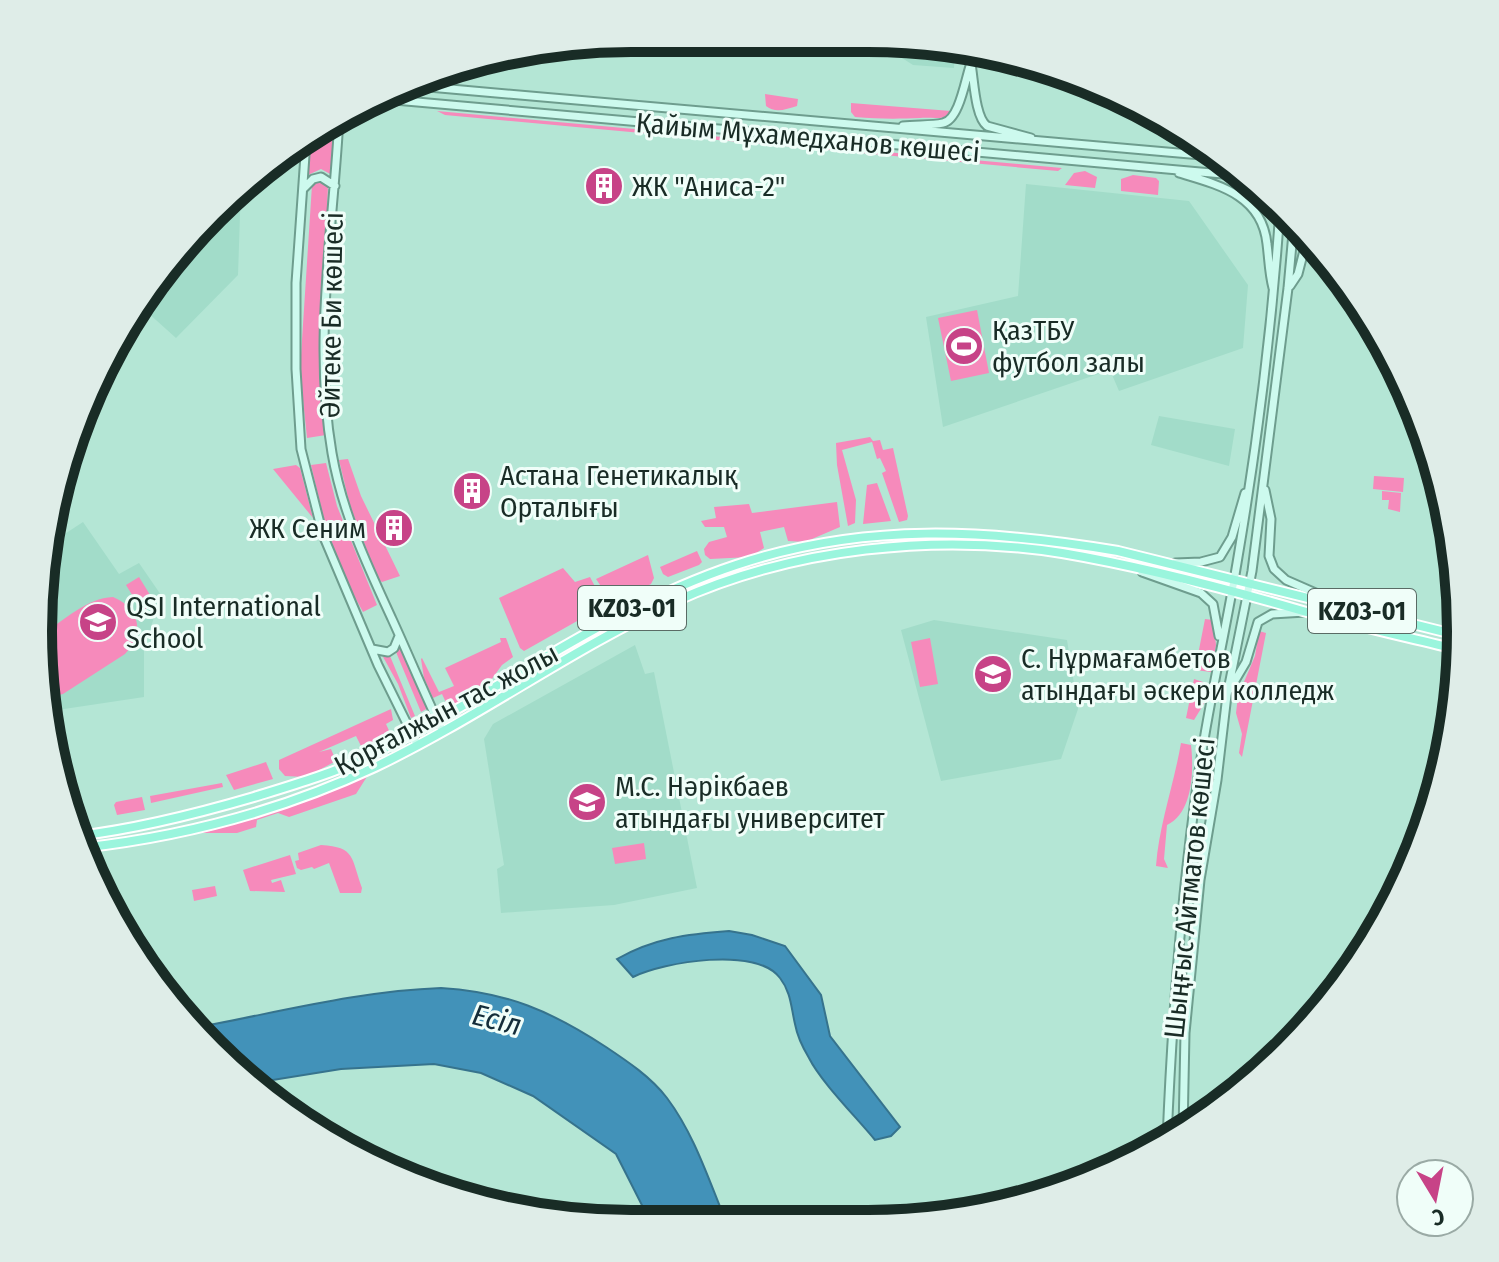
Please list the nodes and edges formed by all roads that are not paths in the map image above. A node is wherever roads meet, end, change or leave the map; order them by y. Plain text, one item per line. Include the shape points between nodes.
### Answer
1 (433, 87) edge
2 (400, 100) edge
3 (891, 128) junction
4 (338, 132) edge
5 (1040, 142) junction
6 (305, 153) edge
7 (1194, 153) edge
8 (1165, 169) junction
9 (1223, 174) edge
10 (335, 186) junction
11 (303, 189) junction
12 (1279, 224) edge
13 (1293, 238) edge
14 (1304, 250) edge
15 (1288, 288) junction
16 (1274, 295) junction
17 (1252, 472) junction
18 (1264, 485) junction
19 (1163, 564) junction
20 (1129, 567) junction
21 (1234, 579) junction
22 (1250, 583) junction
23 (1232, 590) junction
24 (1248, 594) junction
25 (1348, 607) junction
26 (1305, 612) junction
27 (1447, 632) edge
28 (399, 636) junction
29 (1447, 647) edge
30 (372, 649) junction
31 (1218, 659) junction
32 (1227, 695) junction
33 (437, 720) junction
34 (442, 730) junction
35 (412, 734) junction
36 (417, 744) junction
37 (89, 834) edge
38 (94, 846) edge
39 (1183, 1116) edge
40 (1168, 1126) edge

1 - 3 main road, Қайым Мұхамедханов көшесі
2 - 8 main road, Қайым Мұхамедханов көшесі
3 - 5 main road, Қайым Мұхамедханов көшесі
3 - 5 main road via 950,120 971,64 982,122
4 - 10 main road, Әйтеке Би көшесі
5 - 7 main road, Қайым Мұхамедханов көшесі
6 - 11 main road, Әйтеке Би көшесі
8 - 9 main road, Қайым Мұхамедханов көшесі
8 - 16 main road via 1247,200 1262,221
10 - 11 main road via 317,178
10 - 28 main road, Әйтеке Би көшесі via 325,354 332,452 362,557
11 - 30 main road, Әйтеке Би көшесі via 296,283 301,449 323,535
12 - 16 main road, Шыңғыс Айтматов көшесі
13 - 15 main road, Шыңғыс Айтматов көшесі
14 - 15 main road
15 - 18 main road, Шыңғыс Айтматов көшесі
16 - 17 main road, Шыңғыс Айтматов көшесі
17 - 19 main road via 1232,537 1220,557
17 - 21 main road, Шыңғыс Айтматов көшесі
18 - 22 main road, Шыңғыс Айтматов көшесі
18 - 25 main road via 1274,569 1286,580
19 - 21 main road, Қорғалжын тас жолы / KZ03-01
19 - 33 main road, Қорғалжын тас жолы / KZ03-01 via 1064,542 954,532 804,546 672,589 603,622
20 - 23 main road, Қорғалжын тас жолы / KZ03-01
20 - 31 main road via 1201,593 1213,604
20 - 34 main road, Қорғалжын тас жолы / KZ03-01 via 1055,553 940,546 863,551 772,568 679,600 627,625
21 - 22 main road, Қорғалжын тас жолы / KZ03-01
21 - 23 main road, Шыңғыс Айтматов көшесі
22 - 24 main road, Шыңғыс Айтматов көшесі
22 - 25 main road, Қорғалжын тас жолы / KZ03-01
23 - 24 main road, Қорғалжын тас жолы / KZ03-01
23 - 31 main road, Шыңғыс Айтматов көшесі
24 - 26 main road, Қорғалжын тас жолы / KZ03-01
24 - 32 main road, Шыңғыс Айтматов көшесі
25 - 27 main road, Қорғалжын тас жолы / KZ03-01
26 - 29 main road, Қорғалжын тас жолы / KZ03-01
26 - 32 main road via 1272,614 1258,622 1246,662
28 - 30 main road via 388,652
28 - 33 main road, Әйтеке Би көшесі
30 - 35 main road, Әйтеке Би көшесі
31 - 40 main road, Шыңғыс Айтматов көшесі via 1177,950
32 - 39 main road, Шыңғыс Айтматов көшесі via 1192,953
33 - 34 main road, Әйтеке Би көшесі
33 - 35 main road, Қорғалжын тас жолы / KZ03-01
34 - 36 main road, Қорғалжын тас жолы / KZ03-01
35 - 36 main road, Әйтеке Би көшесі
35 - 37 main road, Қорғалжын тас жолы / KZ03-01 via 314,779 197,813
36 - 38 main road, Қорғалжын тас жолы / KZ03-01 via 320,790 245,815 176,834

